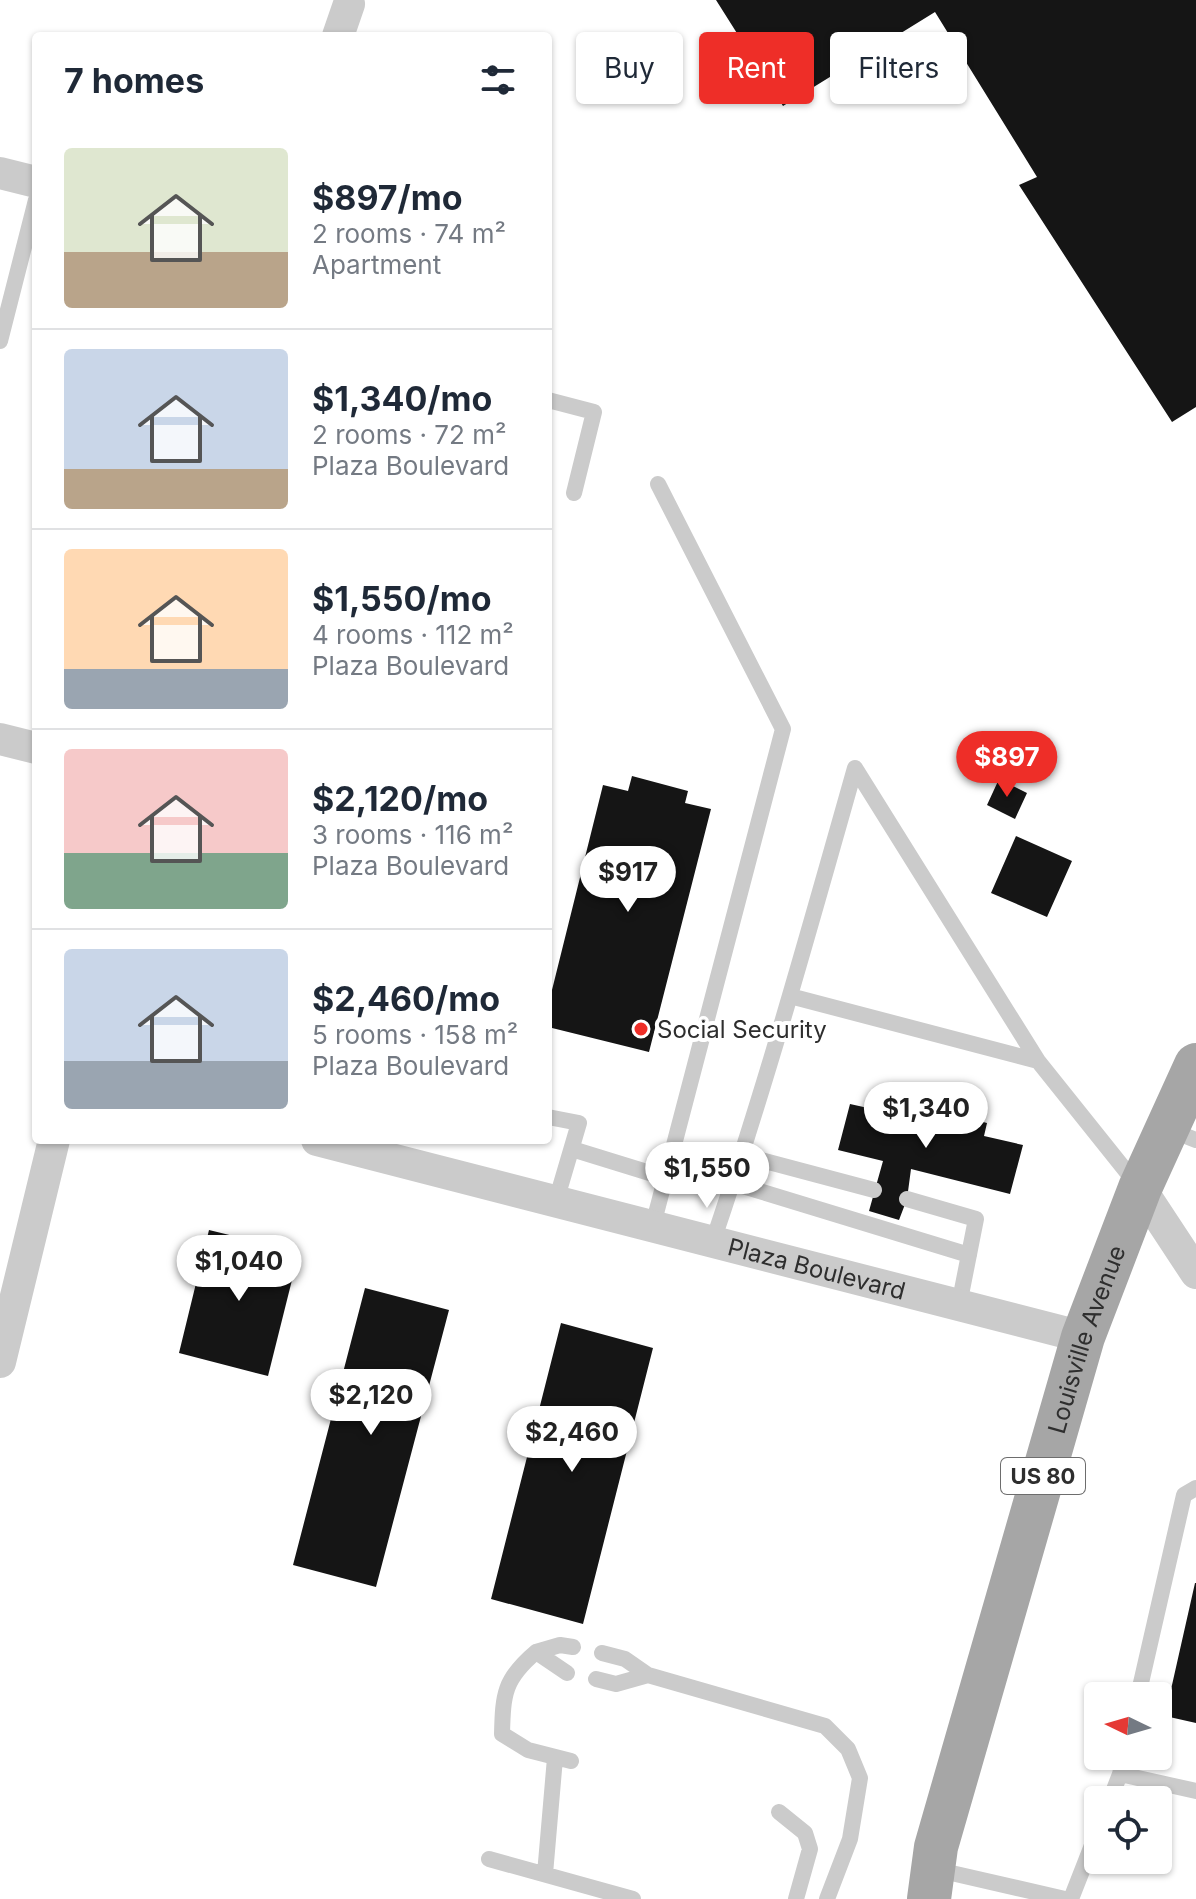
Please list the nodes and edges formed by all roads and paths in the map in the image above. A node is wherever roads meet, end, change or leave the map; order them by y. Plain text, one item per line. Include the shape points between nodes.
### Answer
1 (349, 4) dead end
2 (339, 32) edge
3 (0, 173) edge
4 (32, 181) edge
5 (32, 216) edge
6 (0, 341) edge
7 (552, 401) edge
8 (658, 484) dead end
9 (574, 493) dead end
10 (0, 739) edge
11 (32, 747) edge
12 (790, 996) junction
13 (1038, 1061) junction
14 (1196, 1065) edge
15 (552, 1118) edge
16 (1181, 1134) edge
17 (53, 1144) edge
18 (333, 1144) edge
19 (572, 1149) junction
20 (742, 1155) junction
21 (666, 1178) junction
22 (733, 1183) junction
23 (1140, 1188) junction
24 (874, 1190) dead end
25 (907, 1199) dead end
26 (556, 1201) junction
27 (653, 1225) junction
28 (713, 1241) junction
29 (969, 1255) junction
30 (1196, 1273) edge
31 (959, 1305) junction
32 (1083, 1337) junction
33 (0, 1362) edge
34 (1196, 1488) edge
35 (1178, 1522) junction
36 (1196, 1526) edge
37 (573, 1647) dead end
38 (536, 1652) junction
39 (602, 1653) dead end
40 (567, 1673) dead end
41 (648, 1675) junction
42 (596, 1679) dead end
43 (1141, 1682) edge
44 (1121, 1770) edge
45 (1120, 1774) junction
46 (1115, 1786) edge
47 (1196, 1791) edge
48 (779, 1812) dead end
49 (489, 1859) dead end
50 (1084, 1862) edge
51 (545, 1874) junction
52 (931, 1884) edge
53 (633, 1899) edge
54 (796, 1899) edge
55 (827, 1899) edge
56 (1068, 1899) edge

1 - 2 street
3 - 4 street
5 - 6 lane
7 - 9 lane via 594,412
8 - 21 lane via 783,729
10 - 11 street
12 - 13 lane
12 - 13 lane via 855,768
12 - 20 lane
13 - 23 lane
14 - 16 main road, Louisville Avenue / US 80
15 - 19 lane via 579,1123
16 - 23 main road, Louisville Avenue / US 80
17 - 33 street
18 - 26 street, Plaza Boulevard
19 - 21 lane
19 - 26 lane
20 - 22 lane
20 - 24 lane
21 - 27 lane
22 - 28 lane
22 - 29 lane
23 - 30 street
23 - 32 main road, Louisville Avenue / US 80
25 - 29 lane via 976,1219
26 - 27 street, Plaza Boulevard
27 - 28 street, Plaza Boulevard
28 - 31 street, Plaza Boulevard
29 - 31 lane
31 - 32 street, Plaza Boulevard
32 - 52 main road, Louisville Avenue / US 80 via 936,1847
34 - 35 lane via 1184,1495
35 - 36 lane
35 - 43 lane
37 - 38 lane
38 - 40 lane
38 - 51 lane via 519,1667 503,1697 502,1734 528,1750 563,1759
39 - 41 lane via 625,1659
41 - 42 lane via 616,1684
41 - 55 lane via 825,1726 848,1749 860,1778 850,1839
44 - 45 lane
45 - 46 lane
45 - 47 lane
48 - 54 lane via 805,1833 810,1849
49 - 51 lane
50 - 56 lane
51 - 53 lane
52 - 56 lane

